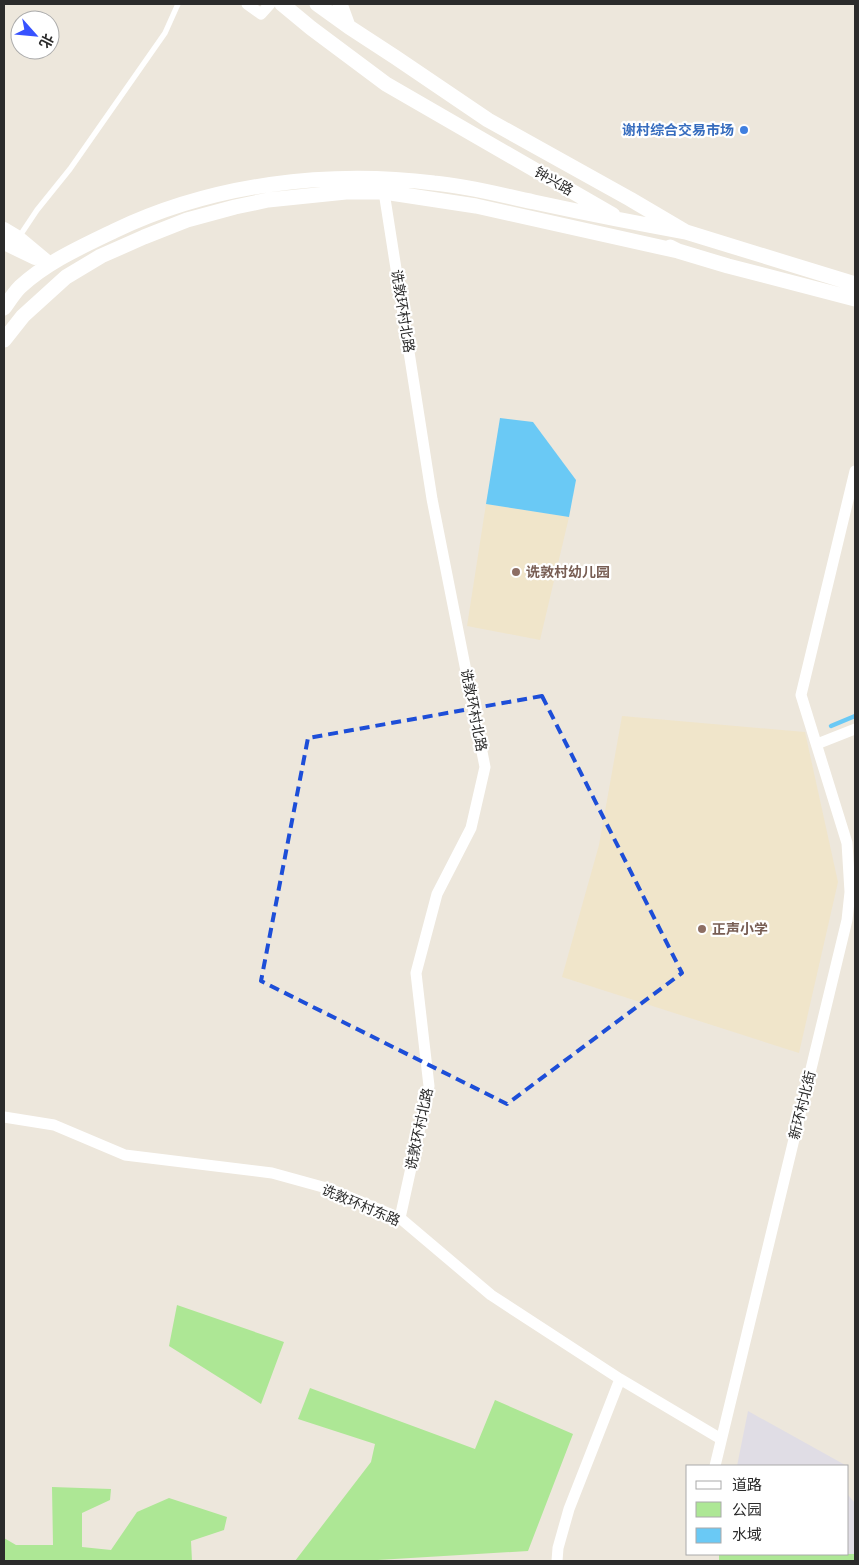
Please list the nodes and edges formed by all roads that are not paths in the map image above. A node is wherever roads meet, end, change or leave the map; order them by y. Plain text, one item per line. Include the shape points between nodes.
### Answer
1 (178, 4) edge
2 (247, 4) edge
3 (270, 4) edge
4 (282, 4) edge
5 (318, 4) edge
6 (340, 4) edge
7 (349, 27) junction
8 (580, 172) junction
9 (571, 190) junction
10 (384, 192) junction
11 (562, 208) junction
12 (624, 220) junction
13 (555, 223) junction
14 (4, 229) edge
15 (686, 232) junction
16 (11, 243) edge
17 (678, 252) junction
18 (50, 264) junction
19 (66, 277) junction
20 (855, 284) edge
21 (855, 299) edge
22 (4, 308) edge
23 (4, 340) edge
24 (855, 471) edge
25 (855, 729) edge
26 (817, 744) junction
27 (4, 1117) edge
28 (400, 1218) junction
29 (620, 1379) junction
30 (721, 1439) junction
31 (715, 1465) edge
32 (557, 1561) edge

1 - 16 lane via 164,33 70,169
2 - 3 street via 261,14
4 - 9 main road, 钟兴路 via 386,84
5 - 7 main road, 钟兴路
6 - 7 main road
7 - 8 main road, 钟兴路 via 488,120
8 - 9 main road
8 - 15 main road, 钟兴路
9 - 11 main road
9 - 12 main road, 钟兴路
10 - 13 main road via 476,206
10 - 19 main road via 346,192 236,206 144,236
10 - 28 street, 诜敦环村北路 via 432,498 485,767 471,828 437,894 416,973 429,1086
11 - 12 main road
11 - 13 main road
11 - 18 main road via 409,180 332,179 262,186 197,199 164,210 126,225
12 - 15 main road
12 - 17 main road, 钟兴路
13 - 17 main road
14 - 16 street
15 - 20 main road, 钟兴路
16 - 18 street
17 - 21 main road, 钟兴路
18 - 19 street
18 - 22 main road via 20,288
19 - 23 main road via 23,316
24 - 26 street, 新环村北街 via 801,695
25 - 26 street
26 - 30 street, 新环村北街 via 847,843 850,892 847,920
27 - 28 street, 诜敦环村东路 via 54,1125 125,1155 272,1173 330,1189
28 - 29 street, 诜敦环村东路 via 491,1295
29 - 30 street, 诜敦环村东路
29 - 32 street via 569,1509
30 - 31 street, 新环村北街

